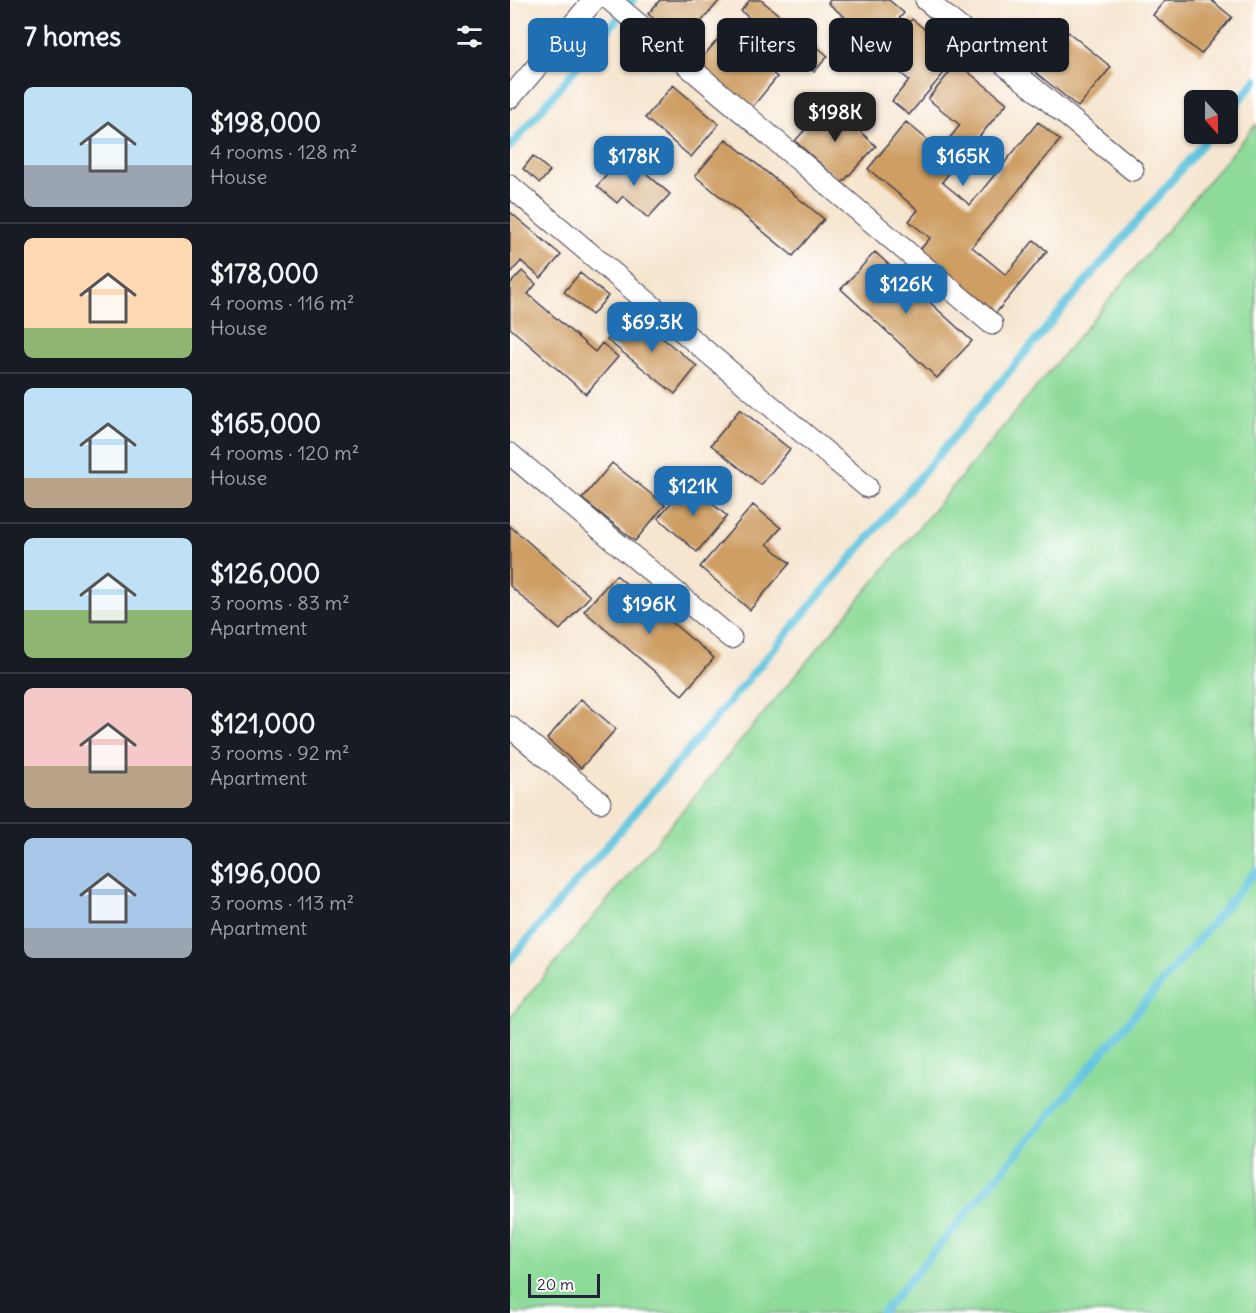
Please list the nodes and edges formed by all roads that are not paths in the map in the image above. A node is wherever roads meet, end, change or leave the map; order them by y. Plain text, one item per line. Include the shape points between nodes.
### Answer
1 (594, 0) edge
2 (610, 0) edge
3 (926, 0) edge
4 (510, 98) edge
5 (1133, 170) dead end
6 (510, 186) edge
7 (992, 324) dead end
8 (510, 454) edge
9 (867, 487) dead end
10 (730, 638) dead end
11 (510, 727) edge
12 (600, 802) dead end

1 - 4 street
2 - 7 street
3 - 5 street
6 - 9 street
8 - 10 street
11 - 12 street

